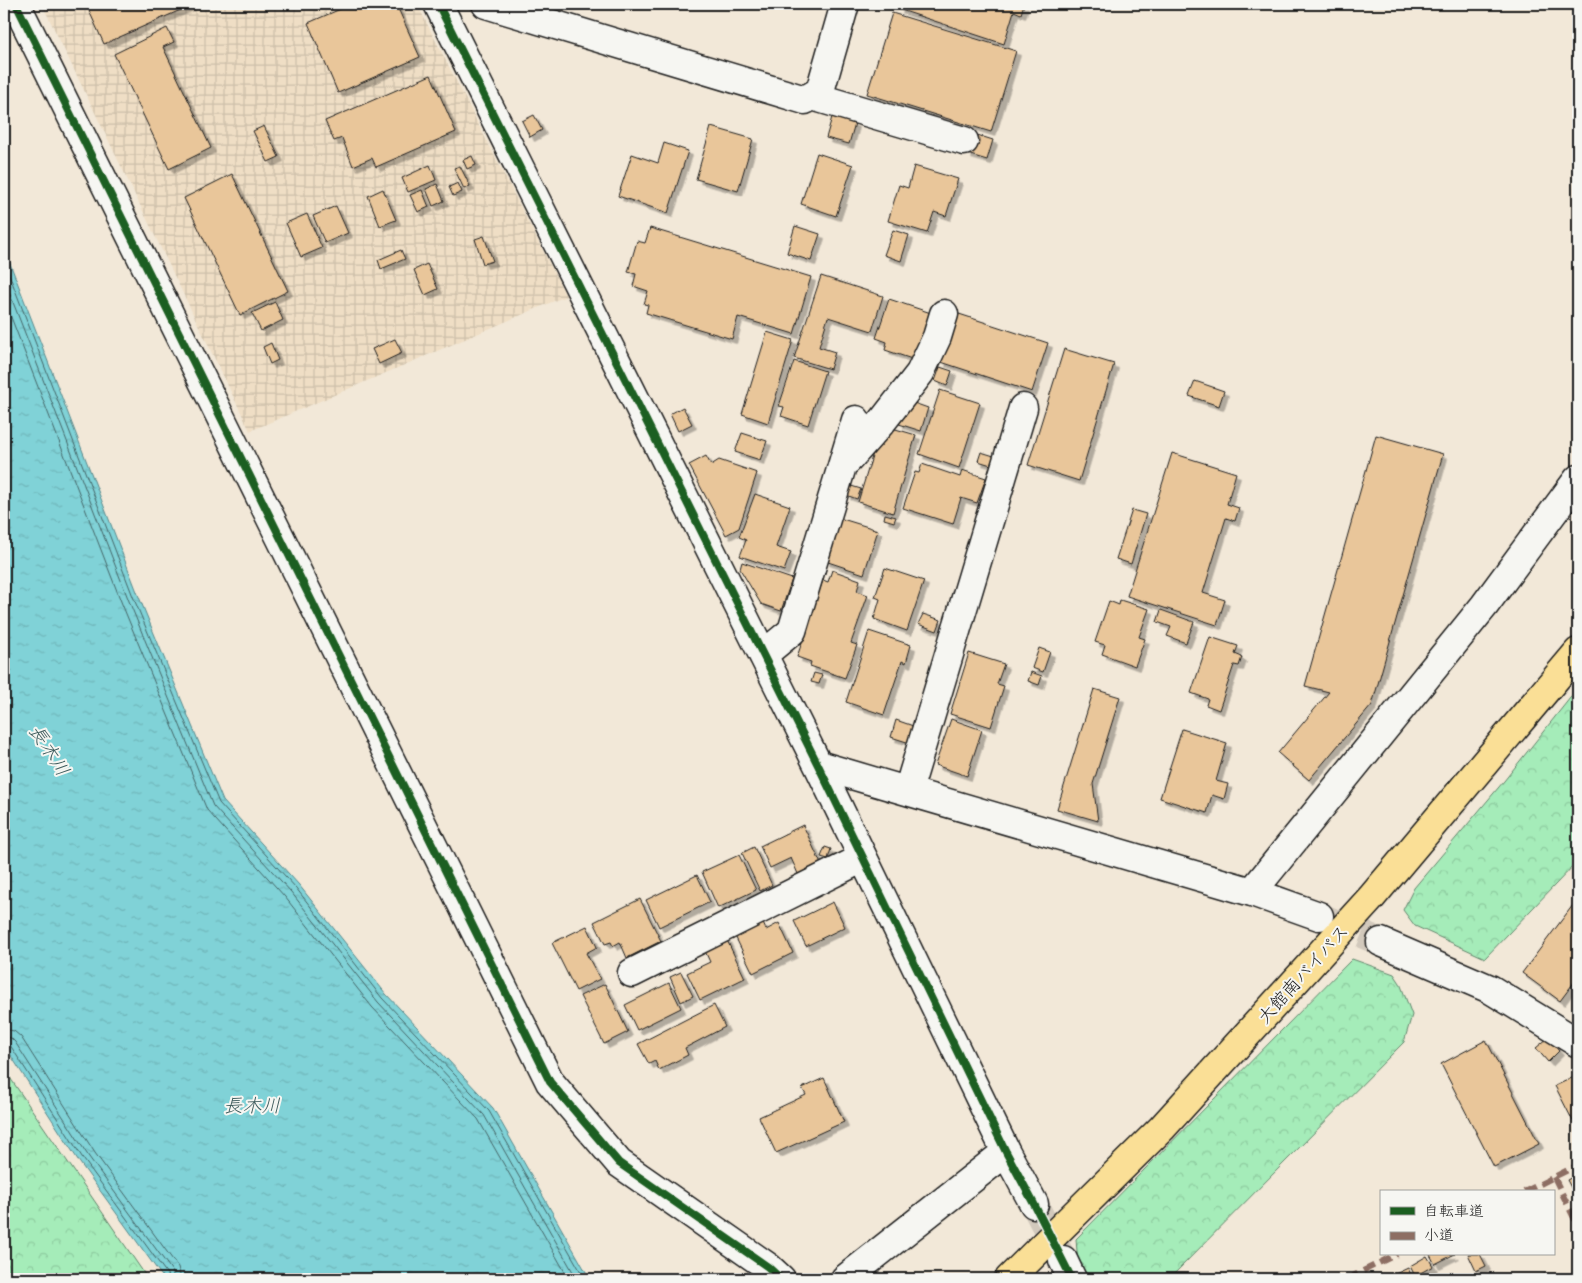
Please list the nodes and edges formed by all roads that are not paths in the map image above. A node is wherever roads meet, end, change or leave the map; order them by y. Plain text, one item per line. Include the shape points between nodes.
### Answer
1 (16, 4) edge
2 (438, 4) edge
3 (486, 4) edge
4 (845, 4) edge
5 (812, 96) junction
6 (964, 141) dead end
7 (944, 314) dead end
8 (1023, 408) dead end
9 (856, 420) dead end
10 (842, 467) junction
11 (1578, 479) edge
12 (1578, 652) edge
13 (763, 655) junction
14 (818, 765) junction
15 (908, 791) junction
16 (864, 858) junction
17 (1252, 892) junction
18 (1319, 916) tunnel mouth
19 (1381, 942) tunnel mouth
20 (632, 973) dead end
21 (1578, 1044) edge
22 (1006, 1152) junction
23 (1034, 1204) tunnel mouth
24 (781, 1279) edge
25 (845, 1279) edge
26 (1009, 1279) edge

1 - 24 street via 550,1082 619,1163
2 - 13 street
3 - 5 street via 805,100
4 - 5 street via 820,92
5 - 6 street
7 - 10 street via 920,373
8 - 15 street
9 - 10 street
10 - 13 street via 792,631
11 - 17 street via 1484,606
12 - 26 highway, 大館南バイパス via 1365,905 1162,1128
13 - 14 street
14 - 15 street
14 - 16 street
15 - 17 street
16 - 20 street
16 - 22 street
17 - 18 street
19 - 21 street via 1490,989
22 - 23 street
22 - 25 street

